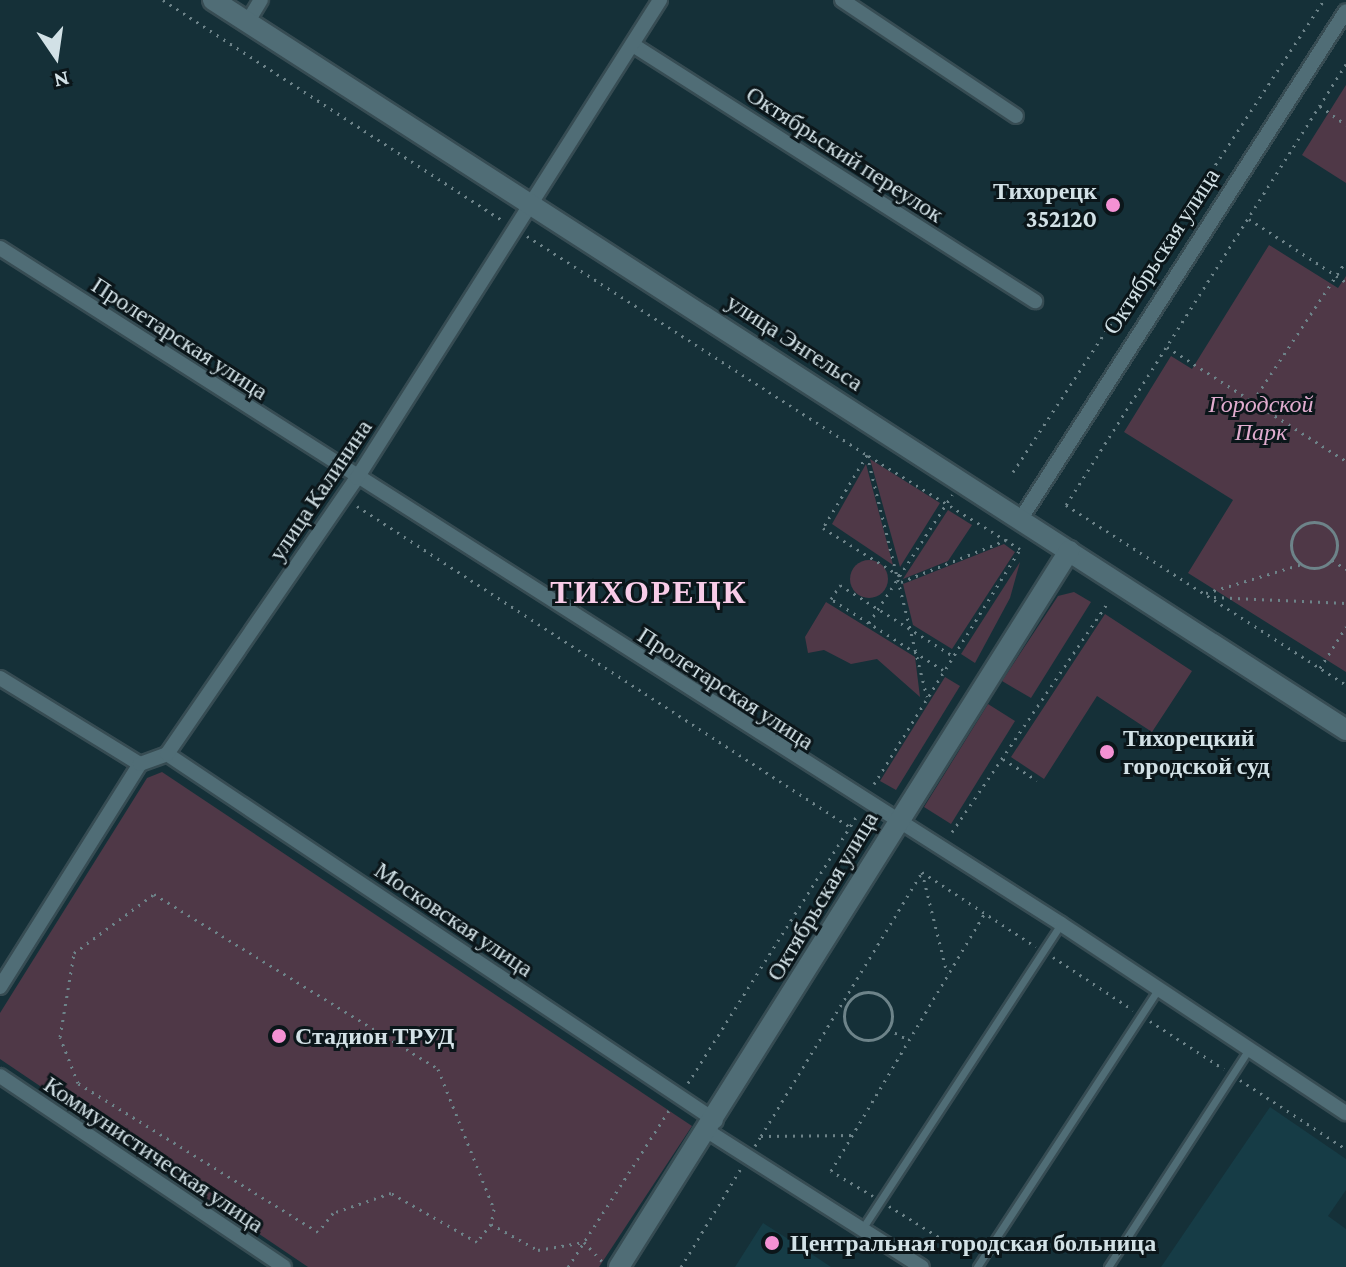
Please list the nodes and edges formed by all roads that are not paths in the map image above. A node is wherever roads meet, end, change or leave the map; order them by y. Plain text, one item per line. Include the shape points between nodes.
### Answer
1 (213, 0) edge
2 (261, 0) edge
3 (660, 0) edge
4 (842, 0) edge
5 (1346, 11) edge
6 (247, 23) junction
7 (633, 45) junction
8 (1016, 116) dead end
9 (530, 200) junction
10 (0, 248) edge
11 (1035, 301) dead end
12 (357, 478) junction
13 (1020, 520) junction
14 (1069, 551) junction
15 (0, 678) edge
16 (1346, 730) edge
17 (167, 754) junction
18 (140, 764) junction
19 (897, 822) junction
20 (1061, 924) junction
21 (0, 987) edge
22 (1159, 988) junction
23 (1249, 1049) junction
24 (0, 1076) edge
25 (1346, 1113) edge
26 (712, 1126) junction
27 (862, 1229) junction
28 (978, 1265) edge
29 (284, 1267) edge
30 (619, 1267) edge
31 (922, 1267) edge
32 (1108, 1267) edge

1 - 6 main road, улица Энгельса
2 - 6 street
3 - 7 street, улица Калинина
4 - 8 street
5 - 13 street, Октябрьская улица
6 - 9 main road, улица Энгельса
7 - 9 street, улица Калинина
7 - 11 street, Октябрьский переулок
9 - 12 street, улица Калинина
9 - 13 main road, улица Энгельса
10 - 12 street, Пролетарская улица
12 - 17 street, улица Калинина
12 - 19 street, Пролетарская улица
13 - 14 main road, улица Энгельса
14 - 16 main road, улица Энгельса
14 - 19 main road, Октябрьская улица
15 - 18 street
17 - 18 street
17 - 26 street, Московская улица
18 - 21 street
19 - 20 street, Пролетарская улица
19 - 26 main road, Октябрьская улица
20 - 22 street, Пролетарская улица
20 - 27 lane
22 - 23 street, Пролетарская улица
22 - 28 lane
23 - 25 street, Пролетарская улица
23 - 32 lane
24 - 29 street, Коммунистическая улица
26 - 27 street, Московская улица
26 - 30 main road, Октябрьская улица
27 - 31 street, Московская улица

